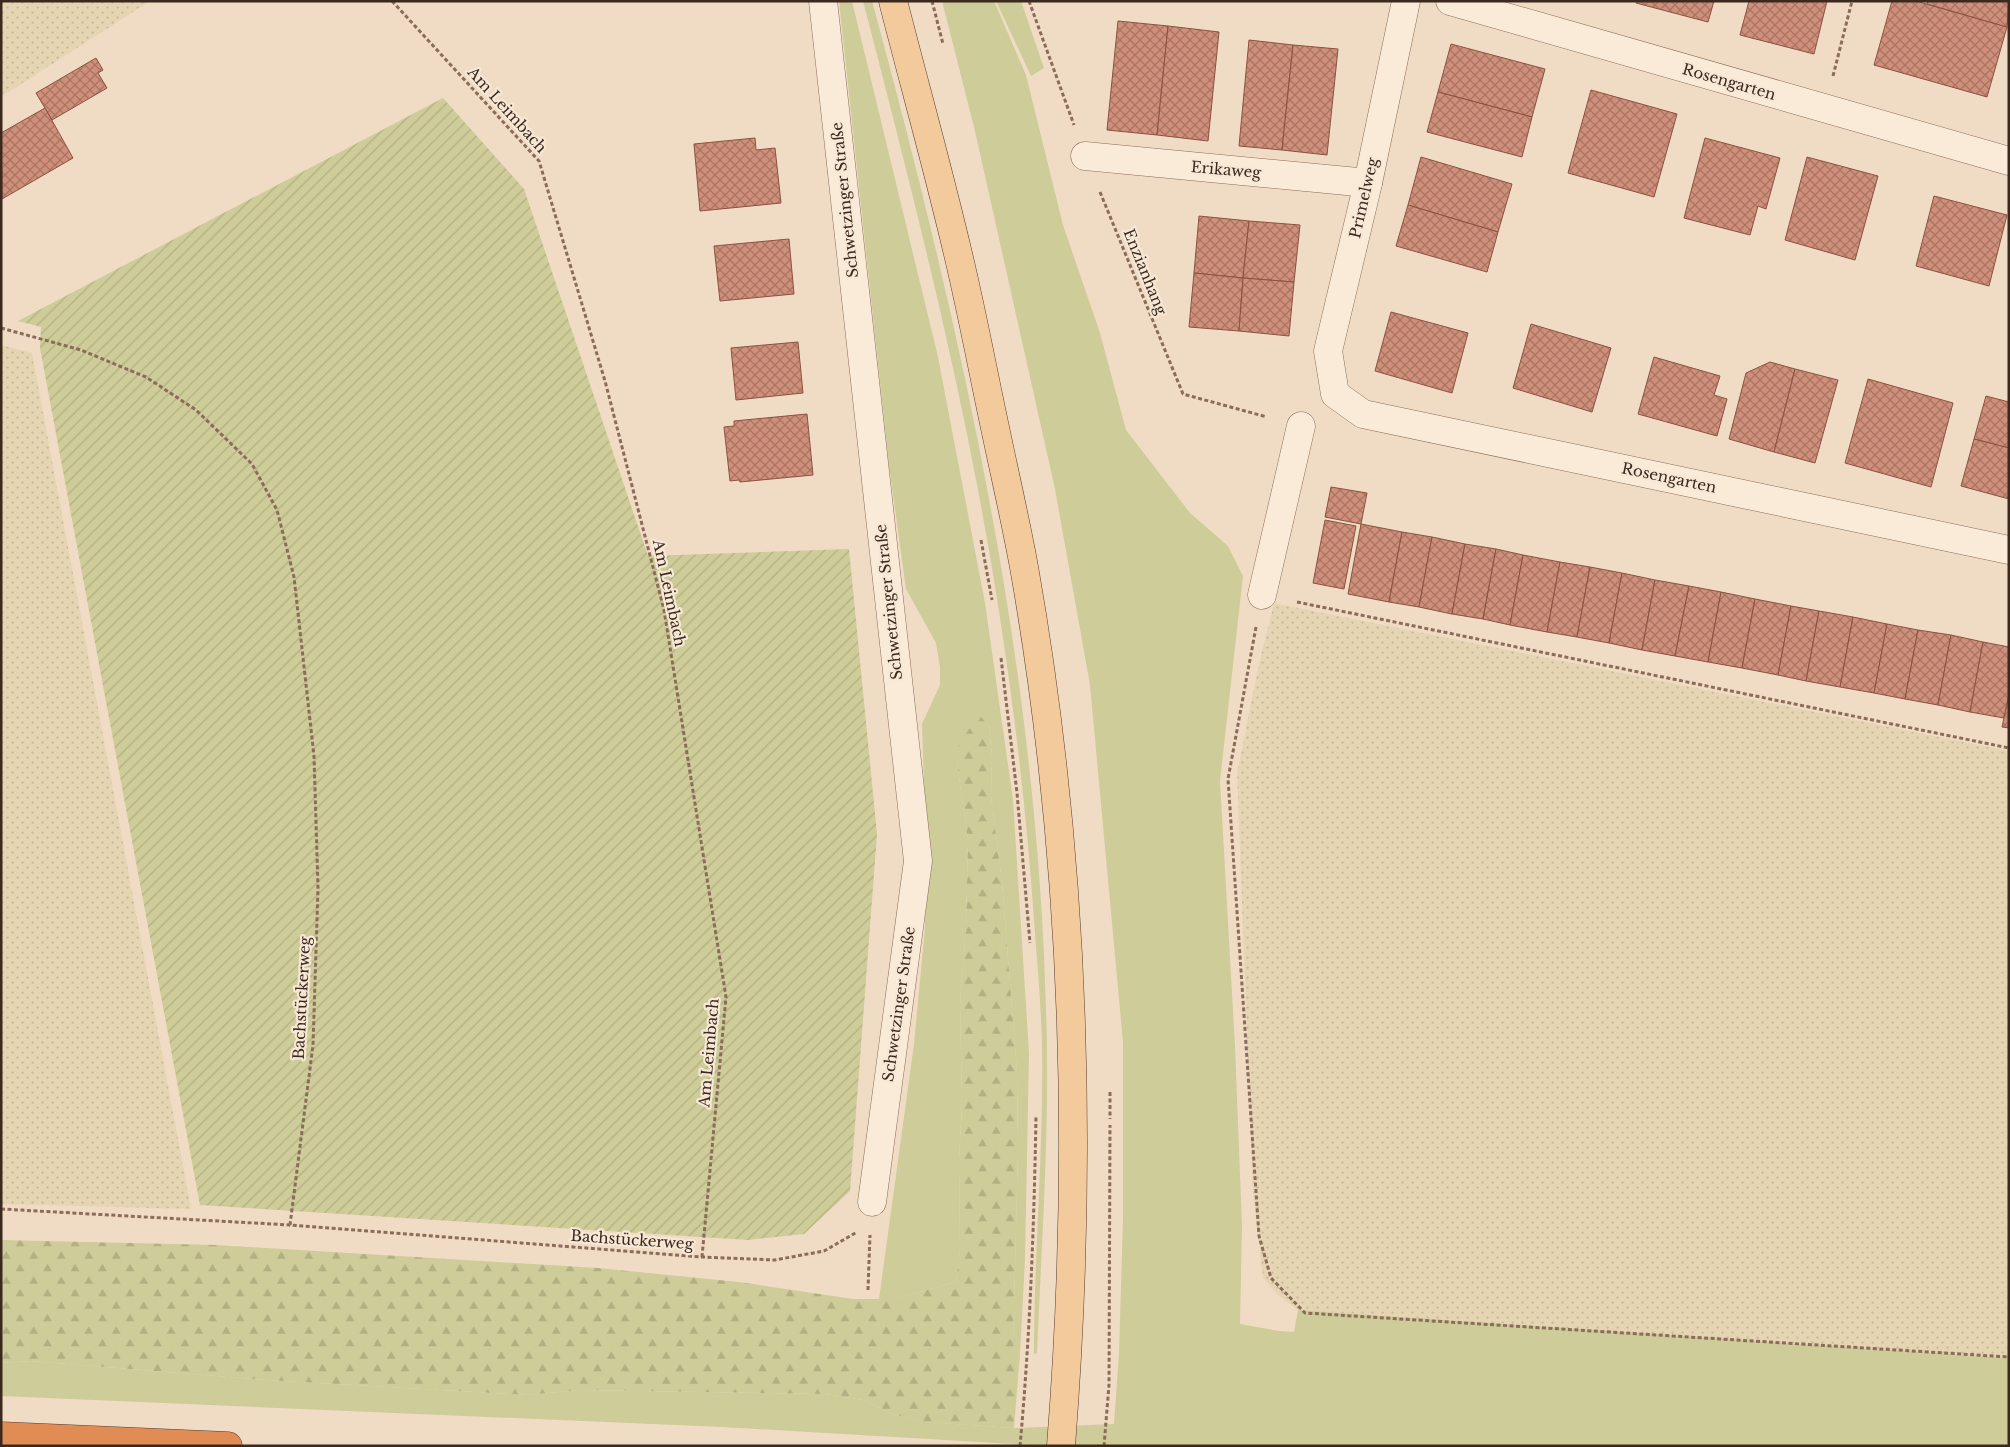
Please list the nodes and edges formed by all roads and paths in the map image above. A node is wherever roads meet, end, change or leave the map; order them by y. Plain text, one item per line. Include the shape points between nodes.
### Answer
1 (392, 1) edge
2 (822, 1) edge
3 (893, 1) edge
4 (1029, 1) edge
5 (1406, 1) edge
6 (1450, 1) edge
7 (1852, 1) edge
8 (1825, 110) junction
9 (1085, 156) junction
10 (2009, 161) edge
11 (1368, 183) junction
12 (1, 328) edge
13 (1335, 394) joint
14 (1301, 426) joint
15 (980, 536) dead end
16 (2009, 550) edge
17 (1262, 594) junction
18 (992, 601) dead end
19 (1000, 648) dead end
20 (2009, 748) edge
21 (1030, 946) dead end
22 (1036, 1108) dead end
23 (872, 1202) junction
24 (1, 1209) edge
25 (290, 1225) junction
26 (702, 1257) junction
27 (868, 1290) dead end
28 (2009, 1357) edge
29 (1110, 1385) dead end
30 (1, 1436) edge
31 (228, 1446) edge
32 (1020, 1446) edge
33 (1060, 1446) edge
34 (1104, 1446) edge

1 - 26 path, Am Leimbach via 540,161 606,381 664,610 726,997
2 - 23 street, Schwetzinger Straße via 918,861
3 - 33 main road via 959,258 1024,566 1048,733 1064,887 1072,1029 1073,1170 1066,1382
4 - 9 path, Enzianhang
5 - 11 street, Primelweg
6 - 8 street, Rosengarten
7 - 8 path
8 - 10 street, Rosengarten
9 - 11 street, Erikaweg
9 - 14 path, Enzianhang via 1183,394
11 - 13 street, Primelweg via 1328,351
12 - 25 path, Bachstückerweg via 80,350 138,374 196,410 252,464 277,510 294,577 313,747 318,888 313,1045
13 - 16 street, Rosengarten via 1363,414
14 - 17 street
15 - 18 path
17 - 20 path
17 - 28 path via 1228,779 1259,1236 1271,1278 1305,1314
19 - 21 path
22 - 32 path via 1026,1381
23 - 26 path, Bachstückerweg via 856,1233 824,1251 776,1260
23 - 27 path
24 - 25 path
25 - 26 path, Bachstückerweg
29 - 34 path
30 - 31 highway

